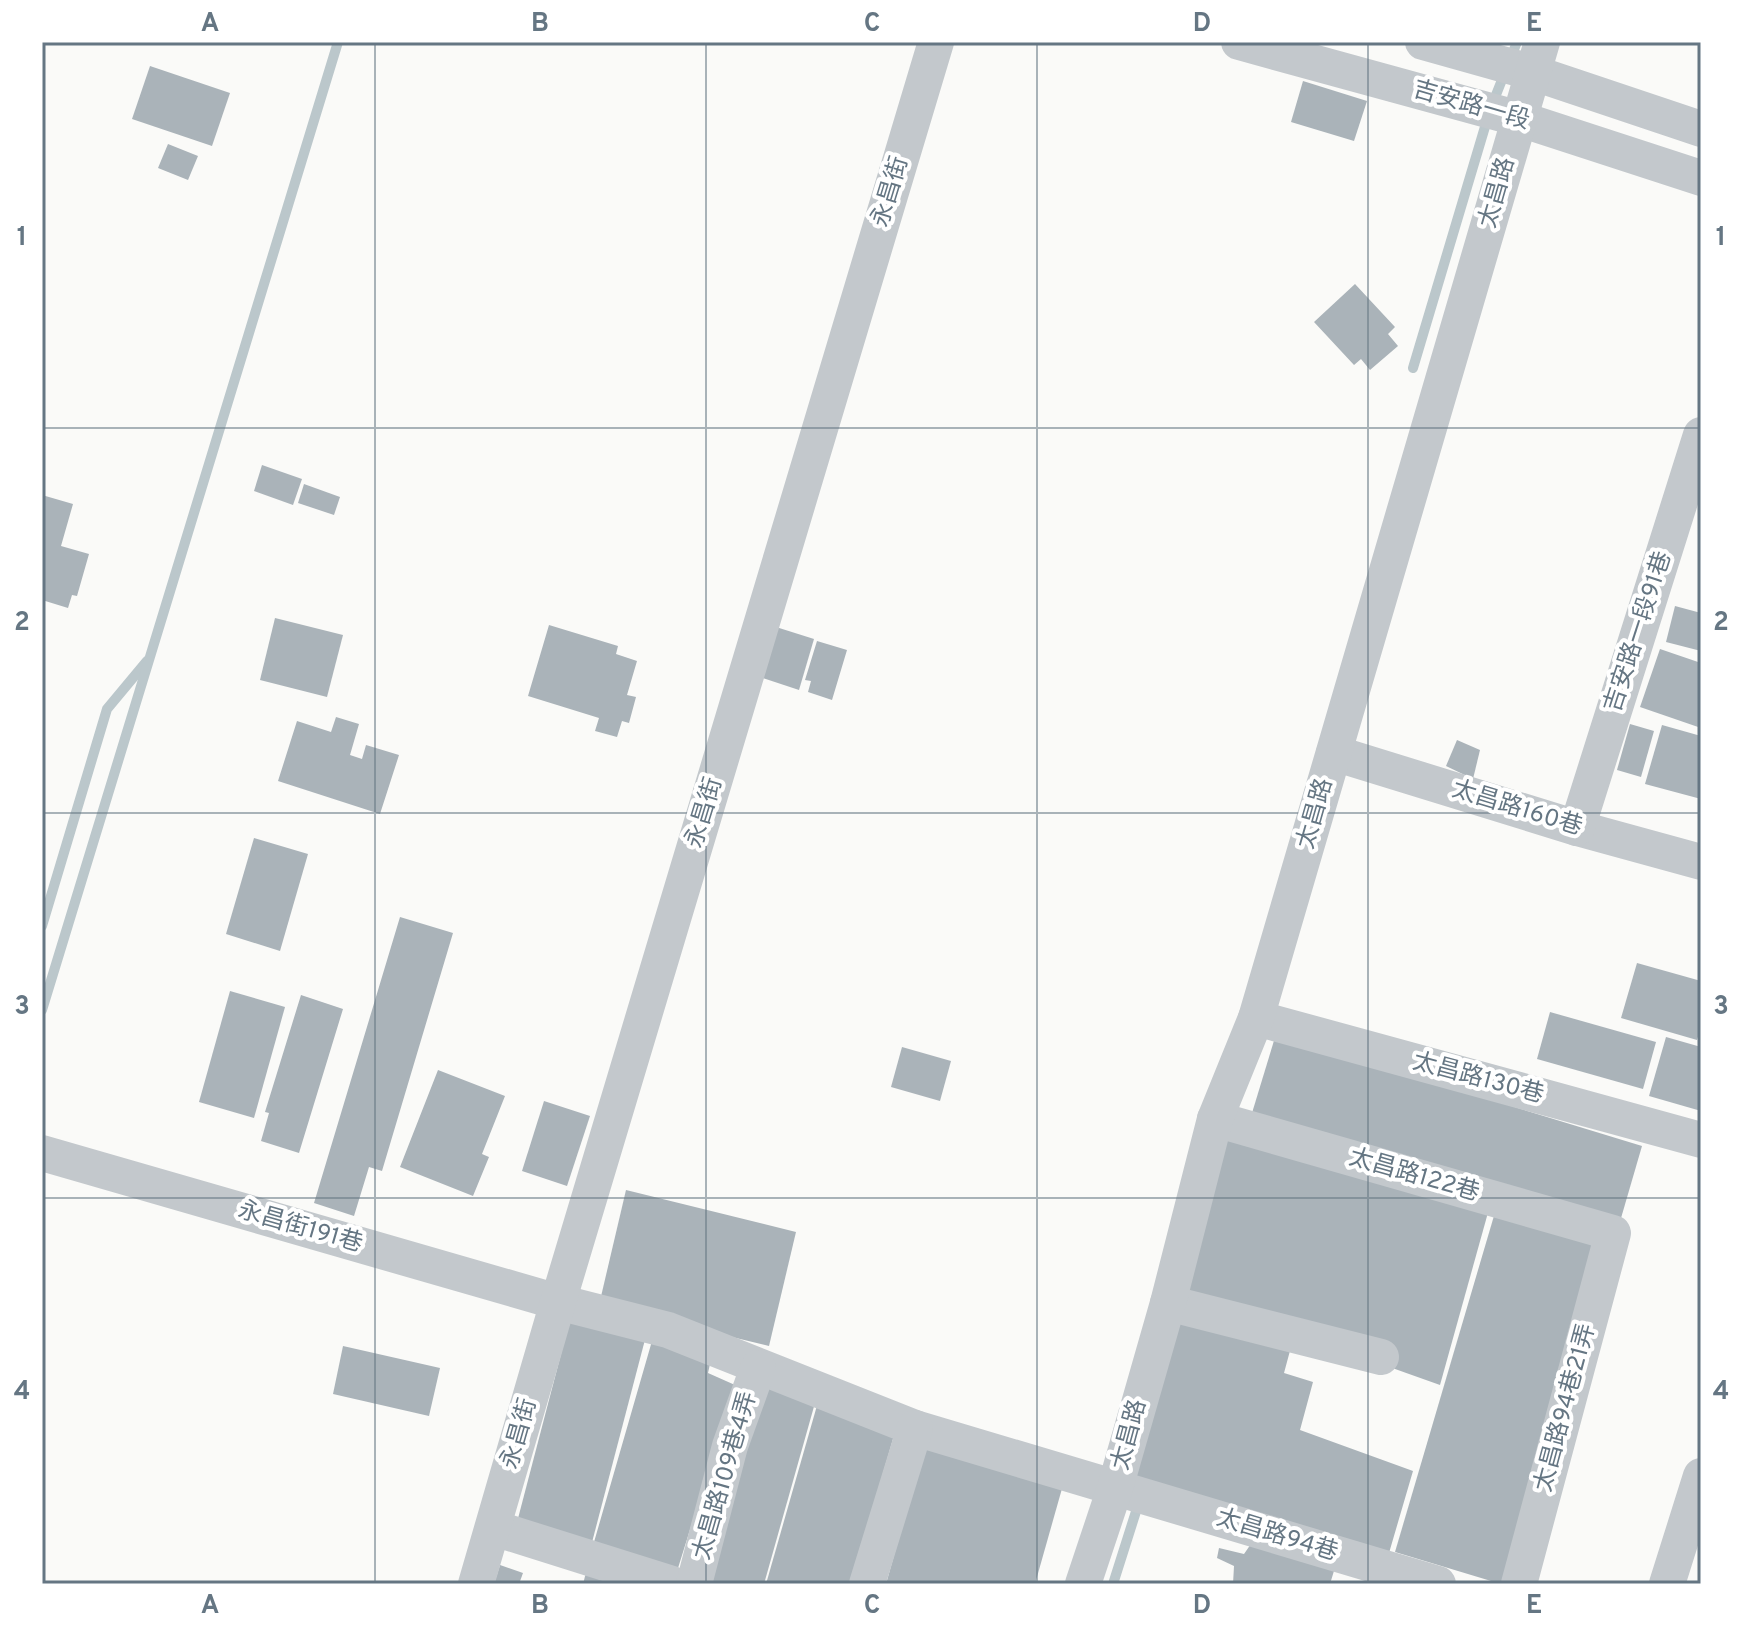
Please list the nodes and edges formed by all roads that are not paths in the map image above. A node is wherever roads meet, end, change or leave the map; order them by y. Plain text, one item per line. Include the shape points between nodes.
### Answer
1 (936, 42) edge
2 (1239, 42) edge
3 (1423, 42) edge
4 (1538, 57) edge
5 (1520, 119) junction
6 (1701, 129) edge
7 (1701, 178) edge
8 (1701, 435) edge
9 (1334, 753) junction
10 (1577, 828) junction
11 (1701, 862) edge
12 (1256, 1018) junction
13 (1215, 1119) junction
14 (1701, 1140) edge
15 (42, 1153) edge
16 (1613, 1233) joint
17 (558, 1302) junction
18 (1168, 1303) junction
19 (1381, 1357) dead end
20 (758, 1368) junction
21 (915, 1428) junction
22 (1701, 1476) edge
23 (1115, 1488) junction
24 (494, 1528) junction
25 (476, 1584) edge
26 (672, 1584) edge
27 (694, 1584) edge
28 (867, 1584) edge
29 (1083, 1584) edge
30 (1438, 1584) edge
31 (1519, 1584) edge
32 (1667, 1584) edge

1 - 17 street, 永昌街
2 - 5 street, 吉安路一段
3 - 4 street, 吉安路一段
4 - 5 street, 太昌路
4 - 6 street, 吉安路一段
5 - 7 street, 吉安路一段
5 - 9 street, 太昌路
8 - 10 street, 吉安路一段91巷
9 - 10 street, 太昌路160巷
9 - 12 street, 太昌路
10 - 11 street, 太昌路160巷
12 - 13 street, 太昌路
12 - 14 street, 太昌路130巷
13 - 16 street, 太昌路122巷
13 - 18 street, 太昌路
15 - 17 street, 永昌街191巷
16 - 31 street, 太昌路94巷21弄
17 - 20 street, 永昌街191巷 via 668,1330
17 - 24 street, 永昌街
18 - 19 street
18 - 23 street, 太昌路
20 - 21 street, 太昌路94巷
20 - 27 street, 太昌路109巷4弄 via 730,1446
21 - 23 street, 太昌路94巷
21 - 28 street
22 - 32 street
23 - 29 street, 太昌路
23 - 30 street, 太昌路94巷
24 - 25 street, 永昌街
24 - 26 street

